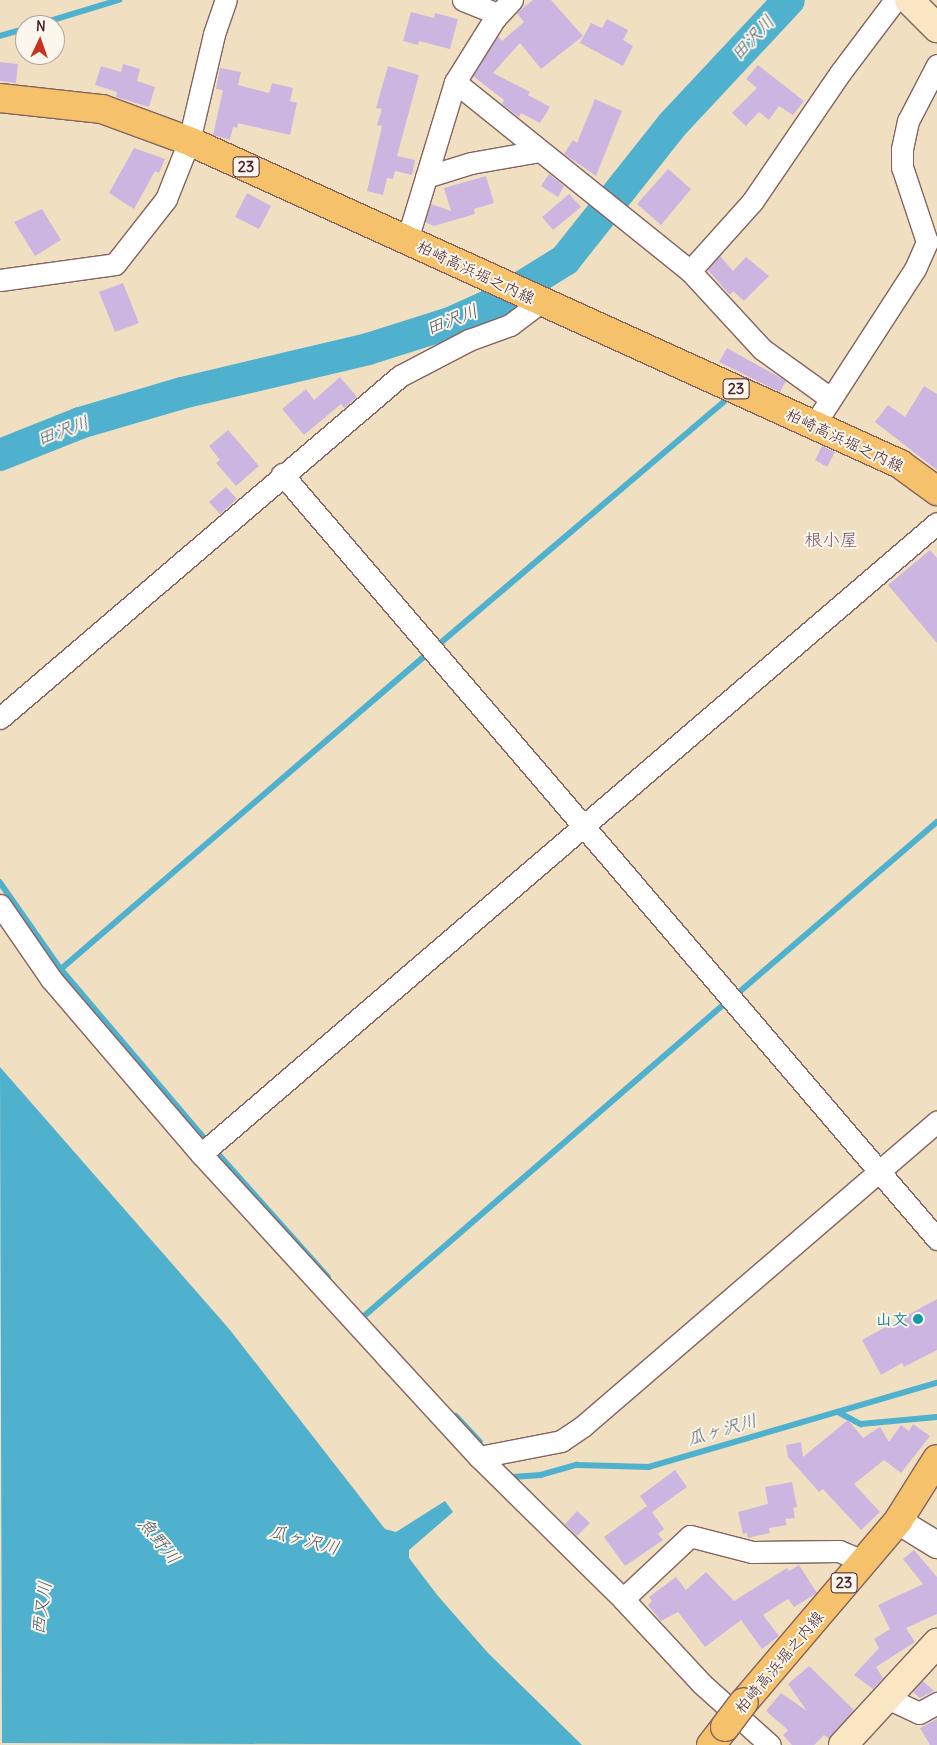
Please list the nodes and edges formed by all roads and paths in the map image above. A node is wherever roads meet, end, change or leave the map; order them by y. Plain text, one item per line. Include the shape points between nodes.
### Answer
1 (226, 0) edge
2 (463, 0) edge
3 (512, 0) edge
4 (895, 0) edge
5 (909, 0) edge
6 (495, 18) junction
7 (937, 28) edge
8 (937, 65) edge
9 (455, 82) junction
10 (0, 98) edge
11 (189, 141) junction
12 (540, 151) junction
13 (426, 177) junction
14 (407, 240) junction
15 (932, 243) edge
16 (690, 271) junction
17 (0, 280) edge
18 (535, 299) junction
19 (830, 398) junction
20 (814, 425) junction
21 (282, 474) junction
22 (937, 491) edge
23 (937, 523) edge
24 (0, 718) edge
25 (584, 824) junction
26 (0, 905) edge
27 (937, 1121) edge
28 (201, 1154) junction
29 (879, 1171) junction
30 (937, 1239) edge
31 (479, 1457) junction
32 (937, 1459) edge
33 (898, 1521) junction
34 (937, 1545) edge
35 (862, 1561) junction
36 (623, 1599) junction
37 (937, 1643) edge
38 (886, 1698) junction
39 (937, 1703) edge
40 (718, 1736) edge
41 (770, 1745) edge
42 (842, 1745) edge

1 - 11 street via 214,34
2 - 6 street via 490,11
3 - 6 street
4 - 16 street via 840,73 752,202
5 - 7 main road
6 - 9 street
8 - 15 street via 908,121 902,149 902,167
9 - 12 street
9 - 13 street
10 - 11 main road, 柏崎高浜堀之内線 / 23 via 102,109
11 - 14 main road, 柏崎高浜堀之内線 / 23
11 - 17 street via 166,200 115,264
12 - 13 street via 471,163
12 - 16 street
13 - 14 street
14 - 18 main road, 柏崎高浜堀之内線 / 23
15 - 19 street
16 - 19 street via 762,349
18 - 20 main road, 柏崎高浜堀之内線 / 23
18 - 21 street via 510,325 468,340 400,376
19 - 20 street
20 - 22 main road, 柏崎高浜堀之内線 / 23 via 900,464
21 - 24 street
21 - 25 street
23 - 25 street
25 - 28 street
25 - 29 street
26 - 28 street via 51,979
27 - 29 street
28 - 31 street
29 - 30 street
29 - 31 street via 583,1426 561,1441
31 - 36 street
32 - 33 main road, 柏崎高浜堀之内線 / 23
33 - 34 street
33 - 35 main road, 柏崎高浜堀之内線 / 23
35 - 36 street via 839,1551 752,1552 690,1536
35 - 40 main road, 柏崎高浜堀之内線 / 23, bridge
36 - 41 street via 702,1684
37 - 38 main road
38 - 39 street via 919,1713
38 - 42 main road

